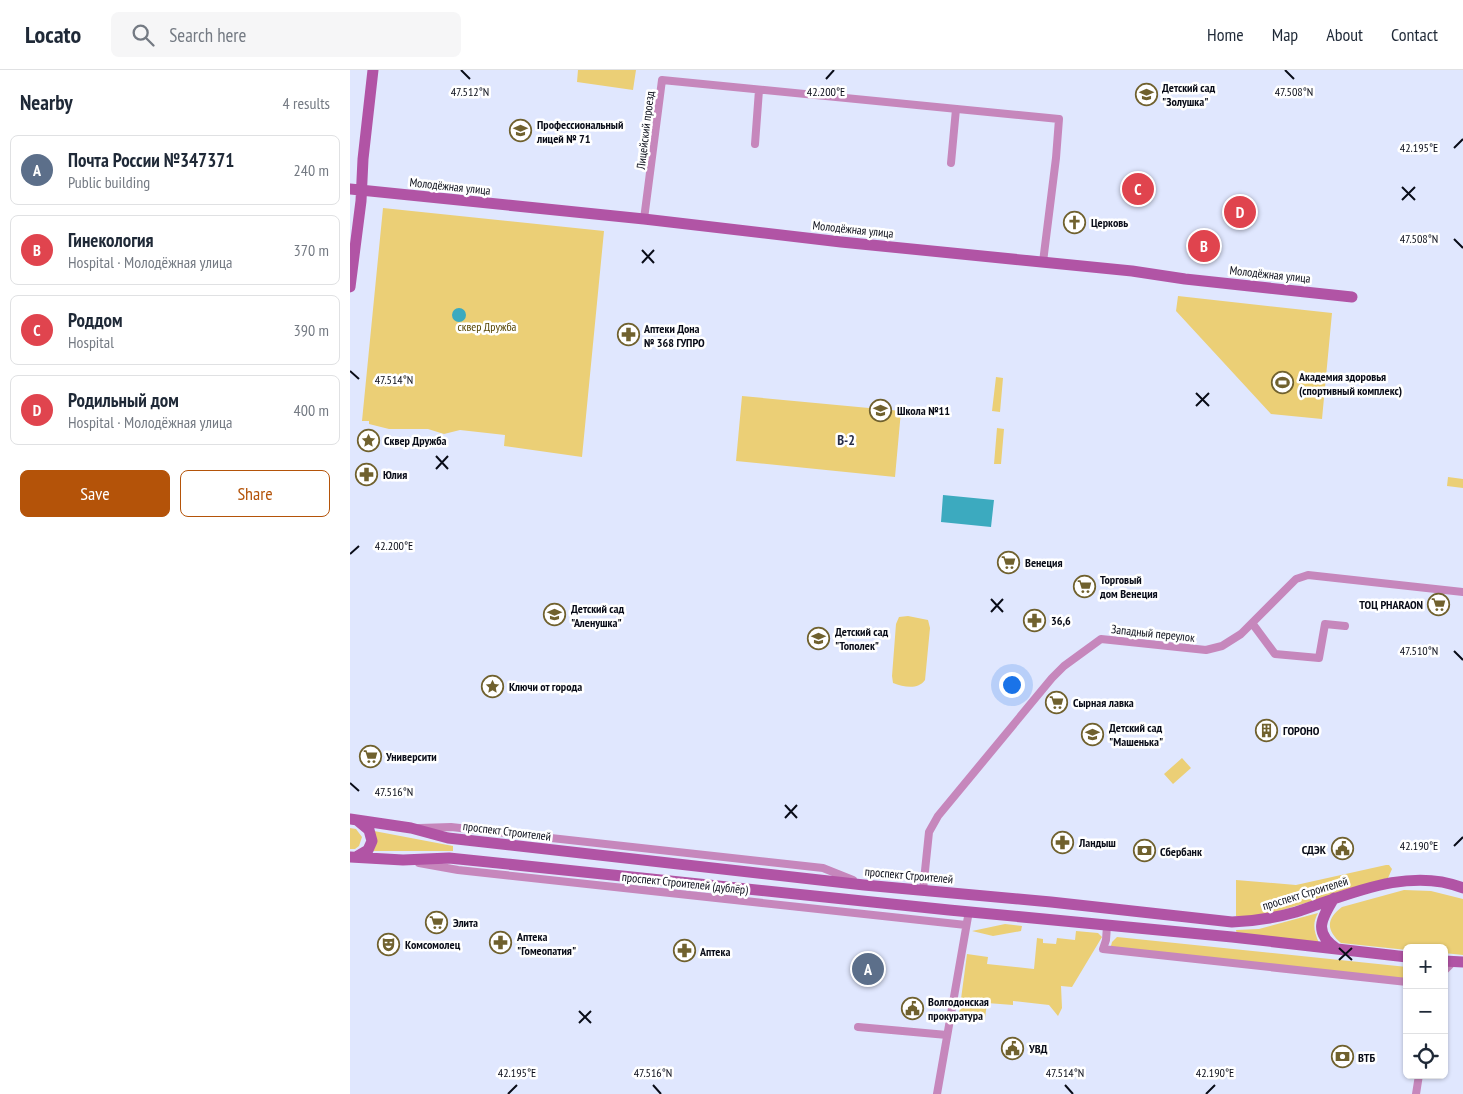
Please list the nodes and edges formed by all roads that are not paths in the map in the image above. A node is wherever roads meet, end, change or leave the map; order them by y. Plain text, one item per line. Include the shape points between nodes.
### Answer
1 (368, 70) edge
2 (373, 70) edge
3 (759, 90) junction
4 (956, 109) junction
5 (755, 144) dead end
6 (951, 163) dead end
7 (355, 190) edge
8 (644, 219) junction
9 (350, 234) edge
10 (1043, 262) junction
11 (350, 287) edge
12 (1352, 297) dead end
13 (1463, 592) edge
14 (1252, 623) junction
15 (1345, 626) dead end
16 (354, 819) edge
17 (353, 857) edge
18 (403, 860) junction
19 (1463, 888) edge
20 (922, 890) junction
21 (1334, 898) junction
22 (969, 912) junction
23 (966, 925) junction
24 (1107, 926) junction
25 (1338, 950) junction
26 (1403, 957) edge
27 (1403, 982) edge
28 (858, 1027) dead end
29 (947, 1035) junction
30 (1418, 1079) edge
31 (938, 1094) edge
32 (1416, 1094) edge

1 - 7 main road
2 - 7 main road via 363,159
3 - 4 street, Лицейский проезд
3 - 5 street
3 - 8 street, Лицейский проезд via 662,80
4 - 6 street
4 - 10 street, Лицейский проезд via 1059,119
7 - 8 main road, Молодёжная улица
7 - 9 main road
7 - 11 main road
8 - 10 main road, Молодёжная улица
10 - 12 main road, Молодёжная улица
13 - 14 street, Западный переулок via 1308,575 1296,579
14 - 15 street via 1275,654 1319,658 1325,624
14 - 20 street, Западный переулок via 1222,646 1206,650 1100,639 1064,666 938,816 929,832
16 - 17 main road via 368,830 372,841 368,850
16 - 20 main road, проспект Строителей via 448,838
17 - 18 main road
18 - 22 main road via 449,858
18 - 23 street, проспект Строителей (дублёр) via 458,870
19 - 21 main road, проспект Строителей via 1424,880 1396,883
20 - 21 main road, проспект Строителей via 1232,922 1262,920
21 - 25 main road via 1321,928 1325,941
22 - 23 street
22 - 24 main road
23 - 29 street
24 - 25 main road
24 - 27 street via 1103,949
25 - 26 main road
28 - 29 street
29 - 31 street
30 - 32 street

